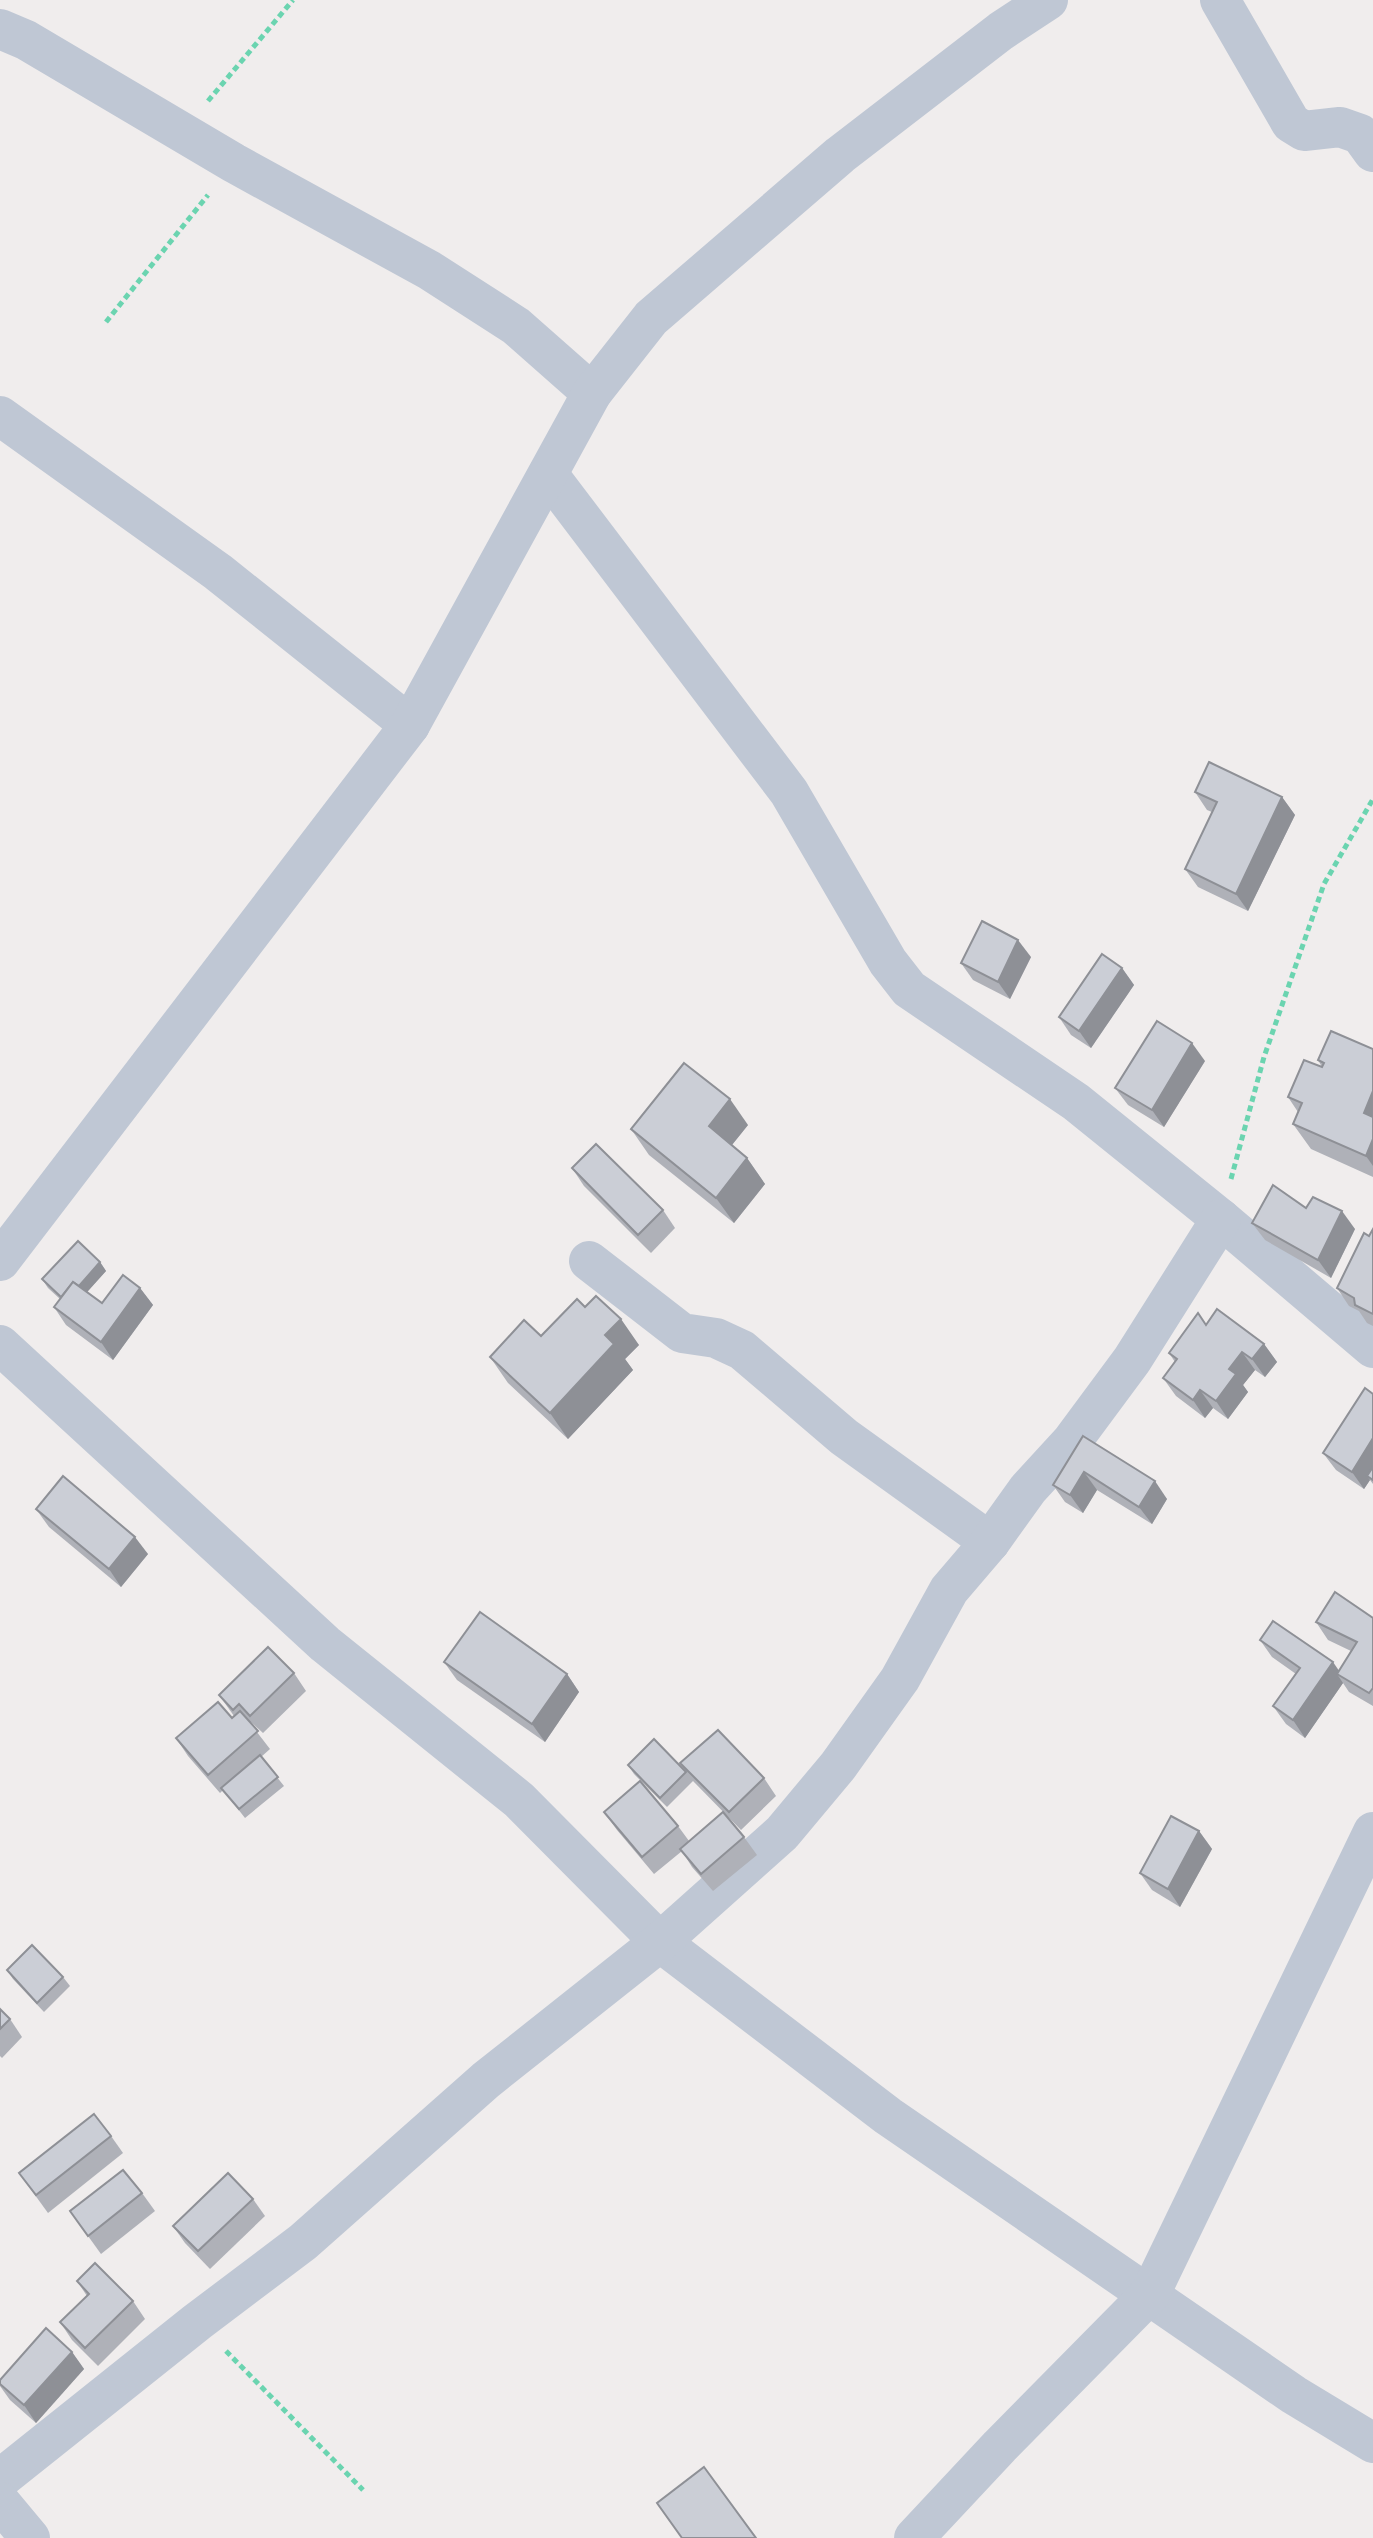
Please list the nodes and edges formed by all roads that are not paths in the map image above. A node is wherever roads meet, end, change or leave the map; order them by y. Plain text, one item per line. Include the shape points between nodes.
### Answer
1 (1048, 0) edge
2 (1220, 0) edge
3 (0, 29) edge
4 (1373, 152) edge
5 (592, 393) junction
6 (0, 416) edge
7 (548, 474) junction
8 (410, 725) junction
9 (1221, 1219) junction
10 (0, 1261) edge
11 (589, 1261) dead end
12 (0, 1345) edge
13 (1373, 1348) edge
14 (990, 1542) junction
15 (1373, 1832) edge
16 (660, 1942) junction
17 (1150, 2294) junction
18 (1373, 2443) edge
19 (0, 2479) edge
20 (0, 2502) edge
21 (30, 2538) edge
22 (914, 2538) edge

1 - 5 street via 988,40 804,186 651,318
2 - 4 street via 1291,123 1304,131 1340,127 1360,134
3 - 5 street via 429,270 516,326
5 - 7 street
6 - 8 street via 218,572
7 - 8 street
7 - 9 street via 789,792 909,989 1076,1102
8 - 10 street
9 - 13 street
9 - 14 street via 1132,1360
11 - 14 street via 682,1333 716,1338 742,1350 844,1437
12 - 16 street via 325,1644 519,1800
14 - 16 street via 949,1590 900,1679 838,1766 782,1833
15 - 17 street
16 - 17 street via 888,2116
16 - 19 street via 486,2080 303,2242
17 - 18 street
17 - 22 street
20 - 21 street

